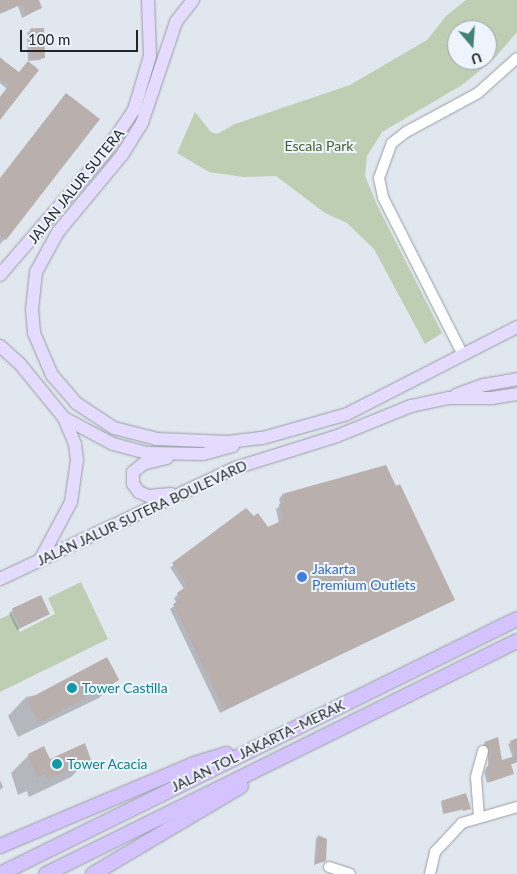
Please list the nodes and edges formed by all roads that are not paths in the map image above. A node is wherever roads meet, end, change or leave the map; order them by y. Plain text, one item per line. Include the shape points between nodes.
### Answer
1 (148, 0) edge
2 (193, 0) edge
3 (517, 58) edge
4 (0, 275) edge
5 (517, 327) edge
6 (0, 346) edge
7 (463, 355) junction
8 (517, 380) edge
9 (517, 394) edge
10 (449, 398) junction
11 (64, 418) junction
12 (263, 438) junction
13 (203, 454) junction
14 (195, 486) junction
15 (40, 560) junction
16 (0, 579) edge
17 (517, 619) edge
18 (517, 641) edge
19 (270, 740) junction
20 (483, 751) dead end
21 (294, 752) junction
22 (517, 807) edge
23 (479, 817) junction
24 (0, 846) edge
25 (329, 868) dead end
26 (0, 874) edge
27 (46, 874) edge
28 (94, 874) edge
29 (350, 874) edge
30 (430, 874) edge

1 - 4 main road, JALAN JALUR SUTERA via 150,56 134,110 104,154
2 - 12 main road, JALAN JALUR SUTERA BOULEVARD via 176,22 142,123 122,155 58,232 42,260 33,291 34,333 52,375 76,403 114,428 181,441
3 - 7 street via 478,93 392,143 380,178 383,197
5 - 7 main road, JALAN JALUR SUTERA BOULEVARD
6 - 11 main road via 20,364
7 - 12 main road, JALAN JALUR SUTERA BOULEVARD via 347,414
8 - 10 main road via 484,385
9 - 10 main road, JALAN JALUR SUTERA BOULEVARD via 492,398
10 - 14 main road, JALAN JALUR SUTERA BOULEVARD via 411,406 337,436 235,468
11 - 13 main road via 98,437 130,449
11 - 15 main road via 75,444 76,481 63,520
12 - 13 main road
13 - 14 main road via 143,464 133,472 133,484 148,496 174,494
14 - 15 main road, JALAN JALUR SUTERA BOULEVARD
15 - 16 main road, JALAN JALUR SUTERA BOULEVARD
17 - 19 highway, JALAN TOL JAKARTA–MERAK
18 - 21 highway, JALAN TOL JAKARTA–MERAK
19 - 24 highway via 194,764
19 - 26 highway, JALAN TOL JAKARTA–MERAK
20 - 23 street via 476,777
21 - 27 highway, JALAN TOL JAKARTA–MERAK
21 - 28 highway via 182,824
22 - 23 street
23 - 30 street via 462,823 442,844 434,855
25 - 29 street

